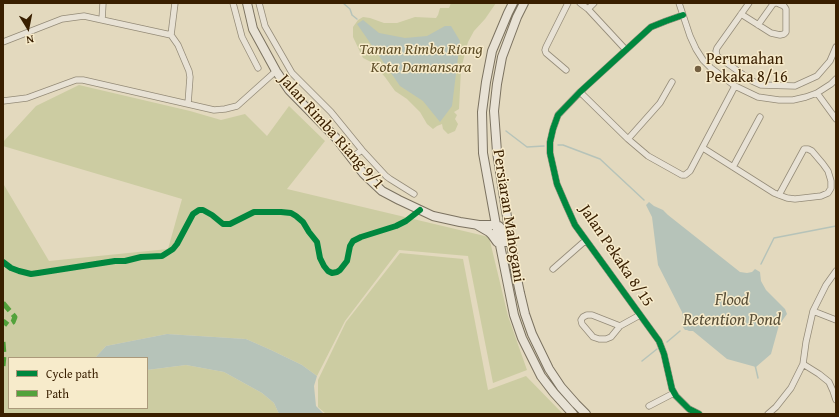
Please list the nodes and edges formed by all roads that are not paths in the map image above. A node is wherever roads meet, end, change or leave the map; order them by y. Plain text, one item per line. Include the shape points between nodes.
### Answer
1 (102, 3) edge
2 (175, 3) edge
3 (233, 3) edge
4 (247, 3) edge
5 (259, 3) edge
6 (513, 3) edge
7 (524, 3) edge
8 (568, 3) edge
9 (580, 3) edge
10 (594, 3) edge
11 (679, 3) edge
12 (749, 3) edge
13 (776, 3) edge
14 (588, 9) junction
15 (741, 14) junction
16 (683, 15) junction
17 (102, 20) junction
18 (758, 25) junction
19 (171, 35) junction
20 (3, 42) edge
21 (836, 47) edge
22 (626, 50) junction
23 (258, 68) dead end
24 (566, 70) dead end
25 (276, 71) junction
26 (836, 79) edge
27 (672, 82) dead end
28 (735, 86) junction
29 (580, 92) junction
30 (817, 93) junction
31 (3, 101) edge
32 (188, 104) junction
33 (760, 117) dead end
34 (836, 119) edge
35 (628, 139) junction
36 (703, 148) junction
37 (362, 150) junction
38 (497, 152) junction
39 (351, 158) junction
40 (733, 167) junction
41 (414, 194) dead end
42 (779, 195) junction
43 (491, 196) junction
44 (474, 224) junction
45 (496, 225) junction
46 (586, 240) junction
47 (501, 250) junction
48 (553, 269) dead end
49 (515, 270) junction
50 (836, 271) edge
51 (813, 311) junction
52 (640, 315) junction
53 (836, 320) edge
54 (620, 326) junction
55 (803, 364) junction
56 (674, 393) junction
57 (836, 400) edge
58 (649, 406) dead end
59 (573, 414) edge
60 (586, 414) edge
61 (699, 414) edge
62 (768, 414) edge

1 - 17 street
2 - 19 street
3 - 23 street via 242,37
4 - 25 main road, Jalan Rimba Riang 9/1 via 253,30
5 - 37 street via 265,26 292,73 331,112
6 - 43 main road, Persiaran Mahogani via 492,51 482,112 484,153
7 - 38 main road, Persiaran Mahogani via 502,57 497,84 494,111
8 - 24 street via 545,50
9 - 14 street
10 - 14 street
11 - 16 street
12 - 15 street
13 - 18 street
13 - 18 street via 786,9 786,32 780,35 771,33
14 - 22 street
15 - 18 street
15 - 21 street via 716,51 718,56 761,85 795,86 817,76 830,61
16 - 22 street, Jalan Pekaka 8/15 via 651,27
16 - 28 street via 690,36 703,60
17 - 19 street
17 - 20 street via 84,16 62,19
19 - 32 street via 189,71
22 - 29 street, Jalan Pekaka 8/15
25 - 32 street via 237,106 214,110
25 - 39 main road, Jalan Rimba Riang 9/1 via 289,90 336,138
26 - 30 street
27 - 35 street via 660,103
28 - 30 street via 758,97 779,100 793,100
28 - 36 street
29 - 35 street
29 - 46 street, Jalan Pekaka 8/15 via 558,115 550,148 560,191 575,225
30 - 34 street
31 - 32 street via 27,98 76,80 83,80
33 - 40 street
35 - 36 street via 648,156 682,175 690,171
36 - 40 street
37 - 39 street
37 - 41 street via 390,180
38 - 45 main road via 494,164 501,213
38 - 49 main road, Persiaran Mahogani
39 - 44 main road, Jalan Rimba Riang 9/1 via 382,191 433,216
40 - 42 street
42 - 42 street via 795,199 828,193 831,188 828,171 812,151 804,149
43 - 44 main road via 488,216
43 - 45 main road, Persiaran Mahogani
44 - 45 main road, Jalan Rimba Riang 9/1
44 - 47 main road via 492,235
45 - 47 main road, Persiaran Mahogani
45 - 49 main road via 503,230
46 - 48 street
46 - 52 street, Jalan Pekaka 8/15
47 - 59 main road, Persiaran Mahogani via 514,315 522,338 541,376
49 - 60 main road, Persiaran Mahogani via 525,314 541,354 561,387
50 - 51 street
51 - 53 street
51 - 55 street
52 - 54 street
52 - 56 street, Jalan Pekaka 8/15 via 659,341
54 - 54 street via 592,315 587,315 581,320 593,337 599,339 610,337
55 - 57 street via 829,382
55 - 62 street via 791,388
56 - 58 street
56 - 61 street, Jalan Pekaka 8/15 via 689,409

